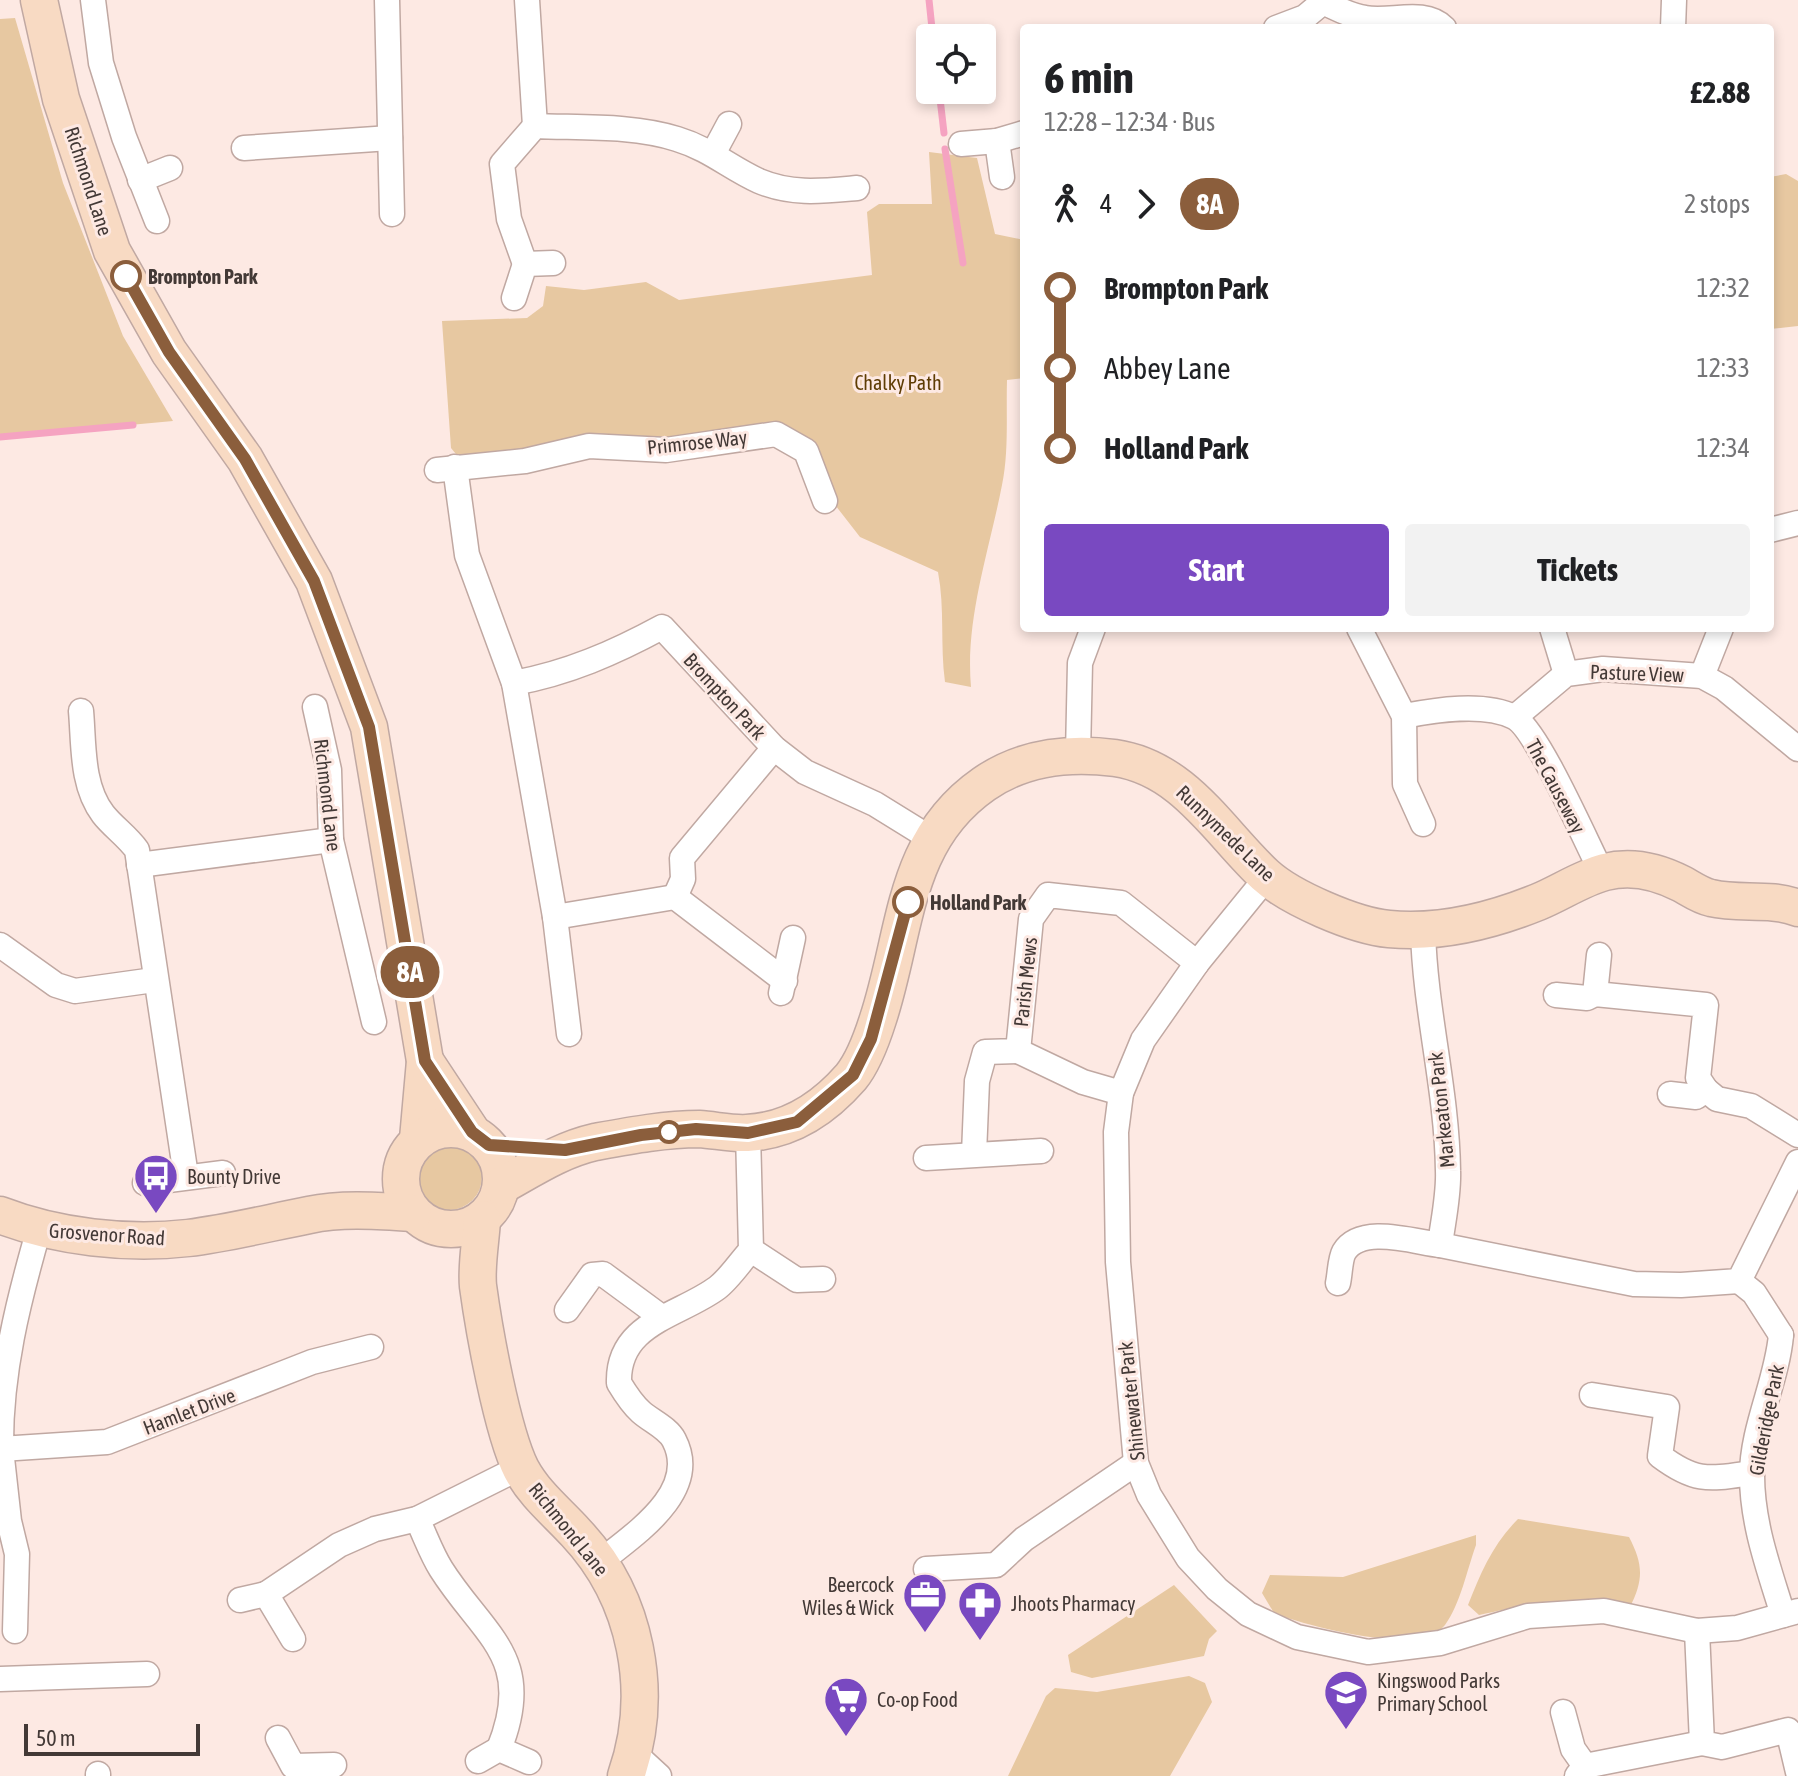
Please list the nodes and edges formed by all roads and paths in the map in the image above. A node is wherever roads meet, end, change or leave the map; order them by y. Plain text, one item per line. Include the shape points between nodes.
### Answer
1 (39, 0) edge
2 (387, 0) edge
3 (527, 0) edge
4 (1674, 0) edge
5 (1323, 1) edge
6 (94, 8) edge
7 (1287, 24) edge
8 (1440, 24) edge
9 (1673, 24) edge
10 (729, 124) dead end
11 (535, 126) junction
12 (1020, 134) edge
13 (390, 138) junction
14 (997, 141) junction
15 (961, 144) dead end
16 (244, 148) dead end
17 (714, 152) junction
18 (170, 168) dead end
19 (1002, 177) dead end
20 (140, 180) junction
21 (857, 188) dead end
22 (392, 214) dead end
23 (157, 221) dead end
24 (553, 263) dead end
25 (525, 264) junction
26 (514, 298) dead end
27 (825, 501) dead end
28 (1798, 523) edge
29 (1774, 529) edge
30 (1092, 632) edge
31 (1361, 632) edge
32 (1553, 632) edge
33 (1719, 632) edge
34 (1566, 674) junction
35 (1702, 676) junction
36 (514, 683) junction
37 (315, 707) dead end
38 (81, 711) dead end
39 (1404, 716) junction
40 (1515, 717) junction
41 (774, 748) junction
42 (1798, 749) edge
43 (1078, 754) junction
44 (1423, 824) dead end
45 (930, 838) junction
46 (331, 840) junction
47 (139, 865) junction
48 (1602, 873) junction
49 (1267, 877) junction
50 (675, 897) junction
51 (1798, 908) edge
52 (555, 917) junction
53 (1423, 931) junction
54 (793, 938) dead end
55 (3, 955) edge
56 (1599, 955) dead end
57 (1197, 963) junction
58 (154, 980) junction
59 (1595, 994) junction
60 (1556, 995) dead end
61 (374, 1022) dead end
62 (569, 1034) dead end
63 (1018, 1051) junction
64 (425, 1061) junction
65 (1706, 1090) junction
66 (1121, 1093) junction
67 (1670, 1094) dead end
68 (748, 1133) junction
69 (1798, 1135) edge
70 (480, 1139) junction
71 (565, 1150) junction
72 (1041, 1151) dead end
73 (410, 1152) junction
74 (974, 1154) junction
75 (926, 1158) dead end
76 (1798, 1162) edge
77 (223, 1173) dead end
78 (186, 1176) junction
79 (145, 1183) dead end
80 (501, 1186) junction
81 (413, 1213) junction
82 (311, 1214) junction
83 (0, 1215) edge
84 (482, 1219) junction
85 (39, 1229) junction
86 (446, 1230) junction
87 (1440, 1245) junction
88 (751, 1250) junction
89 (823, 1279) dead end
90 (1739, 1281) junction
91 (478, 1283) junction
92 (1338, 1283) dead end
93 (567, 1310) dead end
94 (660, 1316) junction
95 (1790, 1334) edge
96 (371, 1347) dead end
97 (1592, 1395) dead end
98 (1, 1449) edge
99 (1136, 1463) junction
100 (521, 1467) junction
101 (1752, 1473) junction
102 (417, 1519) junction
103 (600, 1562) junction
104 (926, 1569) dead end
105 (266, 1594) junction
106 (240, 1600) dead end
107 (1791, 1613) edge
108 (15, 1631) dead end
109 (1697, 1631) junction
110 (293, 1639) dead end
111 (147, 1674) dead end
112 (0, 1679) edge
113 (1563, 1712) dead end
114 (278, 1738) dead end
115 (1702, 1743) junction
116 (499, 1749) junction
117 (478, 1761) dead end
118 (529, 1762) dead end
119 (334, 1765) dead end
120 (640, 1768) edge
121 (293, 1771) edge
122 (1581, 1771) edge
123 (1798, 1772) edge

1 - 64 street, Richmond Lane via 61,99 112,251 169,352 245,459 314,581 369,727
2 - 13 street
3 - 11 street
4 - 9 street
5 - 7 street
5 - 8 street via 1361,18 1421,17
6 - 20 street via 101,63
10 - 17 street
11 - 17 street via 674,137
11 - 25 street via 502,164 509,219
12 - 14 street
13 - 16 street
13 - 22 street
14 - 15 street
14 - 19 street
17 - 21 street via 760,181 805,193
18 - 20 street
20 - 23 street
24 - 25 street
25 - 26 street
27 - 36 street, Primrose Way via 806,451 776,434 666,450 589,446 525,461 446,469 467,555
28 - 29 street
30 - 43 street via 1080,663
31 - 39 street
32 - 34 street
33 - 35 street
34 - 35 street, Pasture View via 1603,669
34 - 40 street, Pasture View
35 - 42 street, Pasture View
36 - 41 street, Brompton Park via 610,655 662,627
36 - 52 street
37 - 46 street, Richmond Lane via 329,770
38 - 47 street via 88,784 104,815 137,850
39 - 40 street, The Causeway via 1456,706
39 - 44 street via 1405,784
40 - 48 street, The Causeway via 1535,741
41 - 45 street, Brompton Park via 805,772 875,804
41 - 50 street via 682,858 683,879
43 - 45 street, Runnymede Lane via 1045,758 989,780 959,802
43 - 49 street, Runnymede Lane via 1121,759 1166,777 1212,815
45 - 68 street, Runnymede Lane via 913,878 881,1010 853,1075 797,1122
46 - 47 street
46 - 61 street, Richmond Lane
47 - 58 street
48 - 51 street, Runnymede Lane via 1642,870 1664,874 1711,898 1778,901
48 - 53 street, Runnymede Lane via 1473,924
49 - 53 street, Runnymede Lane via 1352,921
49 - 57 street, Shinewater Park
50 - 52 street
50 - 54 street via 783,987
52 - 62 street
53 - 87 street, Markeaton Park via 1425,992 1441,1084 1448,1172
55 - 58 street via 75,991
56 - 59 street
57 - 63 street, Parish Mews via 1121,903 1048,895 1031,919
57 - 66 street, Shinewater Park via 1143,1040
58 - 78 street
59 - 60 street
59 - 65 street via 1706,1005 1698,1078
63 - 66 street, Parish Mews via 1083,1082
63 - 74 street, Parish Mews via 985,1052 977,1081
64 - 70 street, Richmond Lane
64 - 73 street, Richmond Lane
65 - 67 street via 1696,1097
65 - 69 street via 1717,1099 1751,1106
66 - 99 street, Shinewater Park via 1116,1132 1118,1262
68 - 71 street, Runnymede Lane via 696,1129
68 - 88 street
70 - 71 street, Runnymede Lane
70 - 73 street via 444,1129
70 - 80 street via 499,1164
71 - 80 street, Runnymede Lane
72 - 74 street
73 - 81 street via 401,1190
73 - 82 street, Grosvenor Road via 376,1185
74 - 75 street
76 - 90 street
77 - 78 street
78 - 79 street
80 - 84 street via 495,1205
81 - 82 street, Grosvenor Road
81 - 86 street
82 - 85 street, Grosvenor Road via 184,1238 112,1239
83 - 85 street, Grosvenor Road
84 - 86 street
84 - 91 street, Richmond Lane
85 - 98 street via 12,1326
86 - 91 street, Richmond Lane
87 - 90 street via 1634,1284
87 - 92 street via 1375,1236 1358,1239 1344,1252
88 - 89 street via 797,1280
88 - 94 street via 717,1288
90 - 95 street
91 - 100 street, Richmond Lane via 509,1436
93 - 94 street via 592,1275 603,1274
94 - 103 street via 623,1351 619,1383 642,1413 674,1438 680,1460 676,1485 653,1520
95 - 101 street, Gilderidge Park
96 - 98 street, Hamlet Drive via 312,1362 107,1442
97 - 101 street via 1667,1407 1660,1456 1684,1474 1704,1480
98 - 108 street via 17,1554
99 - 104 street via 1024,1539 996,1565
99 - 109 street, Shinewater Park via 1169,1530 1217,1589 1248,1614 1297,1637 1368,1652 1440,1643 1528,1616 1604,1611
100 - 102 street
100 - 103 street, Richmond Lane via 553,1512
101 - 107 street, Gilderidge Park via 1758,1535
102 - 105 street via 339,1545
102 - 116 street via 441,1569 505,1657 514,1694
103 - 120 street, Richmond Lane via 619,1593 639,1667
105 - 106 street
105 - 110 street
107 - 109 street, Shinewater Park via 1737,1628
109 - 115 street
111 - 112 street
113 - 122 street
114 - 121 street
115 - 122 street
115 - 123 street via 1722,1747 1788,1730
116 - 117 street
116 - 118 street
119 - 121 street

